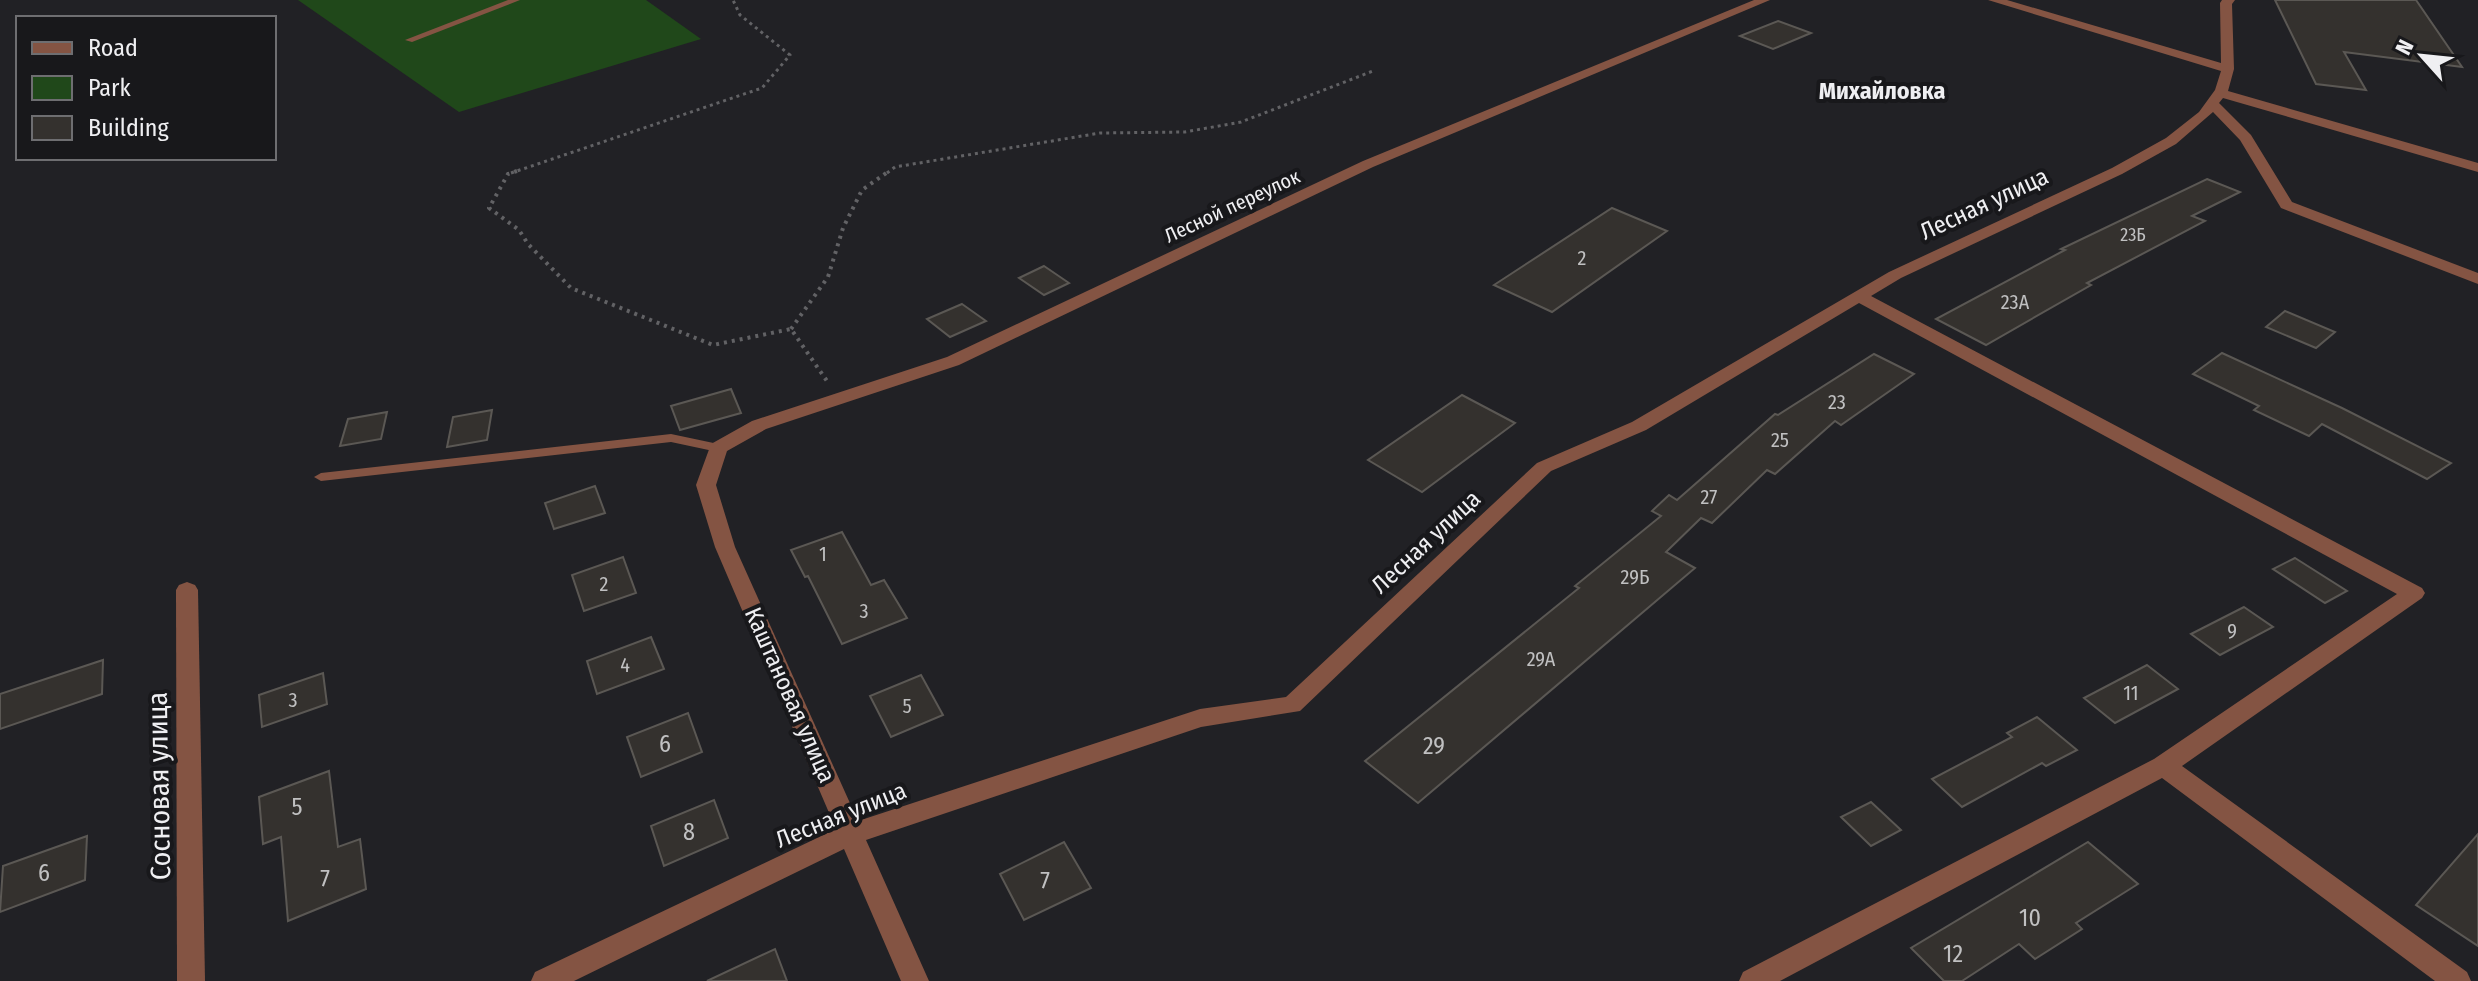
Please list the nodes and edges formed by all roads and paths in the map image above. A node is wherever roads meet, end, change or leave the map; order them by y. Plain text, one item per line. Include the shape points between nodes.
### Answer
1 (516, 0) edge
2 (733, 0) edge
3 (1764, 0) edge
4 (1994, 0) edge
5 (2229, 0) edge
6 (409, 40) dead end
7 (2228, 69) junction
8 (1373, 71) dead end
9 (2215, 99) junction
10 (2478, 168) edge
11 (2478, 279) edge
12 (1858, 296) junction
13 (791, 329) junction
14 (831, 401) junction
15 (718, 448) junction
16 (321, 477) dead end
17 (187, 590) dead end
18 (2163, 766) junction
19 (851, 834) junction
20 (191, 981) edge
21 (545, 981) edge
22 (915, 981) edge
23 (1753, 981) edge
24 (2457, 981) edge

1 - 6 lane
2 - 13 path via 740,15 790,55 762,88 508,174 489,208 519,230 571,288 713,345
3 - 14 street, Лесной переулок via 1368,164 953,361
4 - 7 street
5 - 7 street, Лесная улица
7 - 9 street, Лесная улица
8 - 13 path via 1241,122 1185,132 1100,133 895,167 862,190 828,277
9 - 10 street via 2333,124
9 - 11 street via 2246,138 2286,205
9 - 12 street, Лесная улица via 2171,141 2117,171
12 - 18 street via 2414,593
12 - 19 street, Лесная улица via 1639,426 1544,467 1292,705 1200,718
13 - 14 path via 828,380
14 - 15 street, Лесной переулок via 759,425
15 - 16 lane via 671,438
15 - 19 street, Каштановая улица via 706,485 725,547
17 - 20 street, Сосновая улица
18 - 23 street
18 - 24 street
19 - 21 street, Лесная улица
19 - 22 street, Каштановая улица

